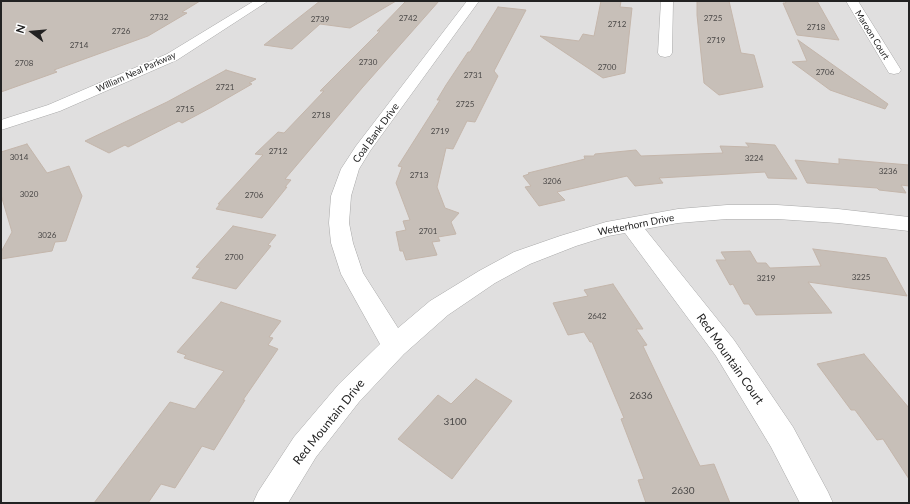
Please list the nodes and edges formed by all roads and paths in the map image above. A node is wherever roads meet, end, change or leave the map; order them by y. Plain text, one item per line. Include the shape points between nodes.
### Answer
1 (262, 1) edge
2 (473, 1) edge
3 (667, 1) edge
4 (852, 1) edge
5 (665, 53) dead end
6 (894, 70) dead end
7 (1, 126) edge
8 (630, 224) junction
9 (909, 224) edge
10 (395, 346) junction
11 (269, 503) edge
12 (816, 503) edge

1 - 7 street, William Neal Parkway via 172,57 54,108
2 - 10 street, Coal Bank Drive via 362,150 350,169 341,196 339,223 342,243 352,274
3 - 5 street
4 - 6 street, Maroon Court
8 - 9 street, Wetterhorn Drive via 678,216 741,212 777,212
8 - 10 street, Wetterhorn Drive via 568,241 522,258 488,276 439,308
8 - 12 street, Red Mountain Court via 725,348 782,437
10 - 11 street, Red Mountain Drive via 349,393 306,447

